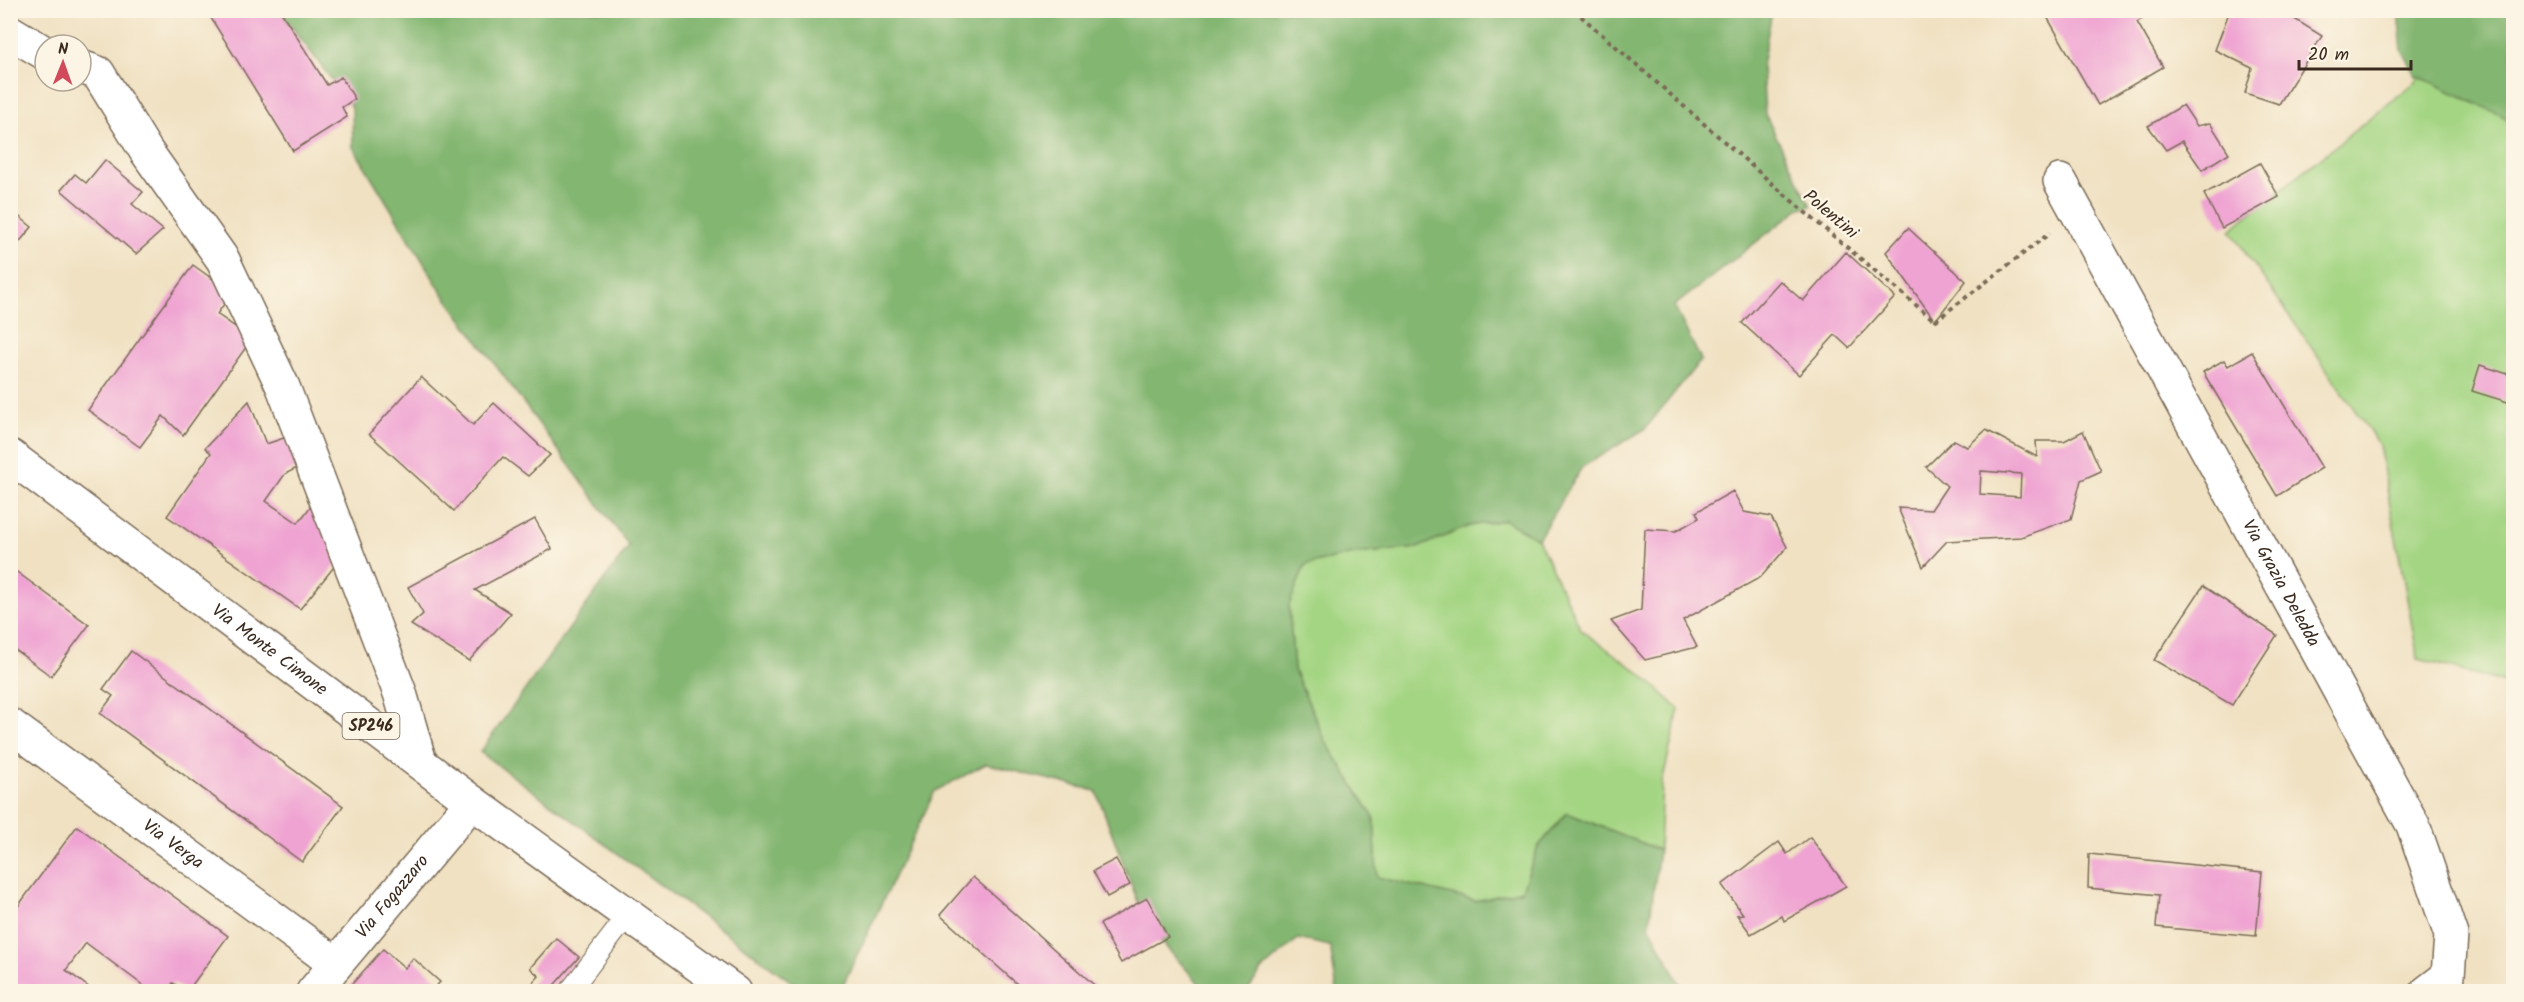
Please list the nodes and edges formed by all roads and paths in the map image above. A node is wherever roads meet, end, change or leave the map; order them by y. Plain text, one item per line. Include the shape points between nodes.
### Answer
1 (1574, 10) edge
2 (10, 32) edge
3 (33, 46) edge
4 (93, 71) edge
5 (2060, 181) dead end
6 (2078, 212) junction
7 (10, 456) edge
8 (10, 725) edge
9 (420, 762) junction
10 (472, 802) junction
11 (628, 915) junction
12 (336, 964) junction
13 (313, 992) edge
14 (569, 992) edge
15 (735, 992) edge
16 (2427, 992) edge

1 - 6 path, Polentini via 1935,321
2 - 3 street
4 - 9 street via 98,73 146,151 223,260 283,387 400,693
5 - 6 street, Via Grazia Deledda
6 - 16 street, Via Grazia Deledda via 2412,825 2451,935 2448,976
7 - 9 street, Via Monte Cimone / SP246
8 - 12 street, Via Verga
9 - 10 street, Via Monte Cimone / SP246
10 - 11 street, Via Monte Cimone / SP246
10 - 12 street, Via Fogazzaro
11 - 14 lane
11 - 15 street, Via Monte Cimone / SP246
12 - 13 street, Via Fogazzaro

